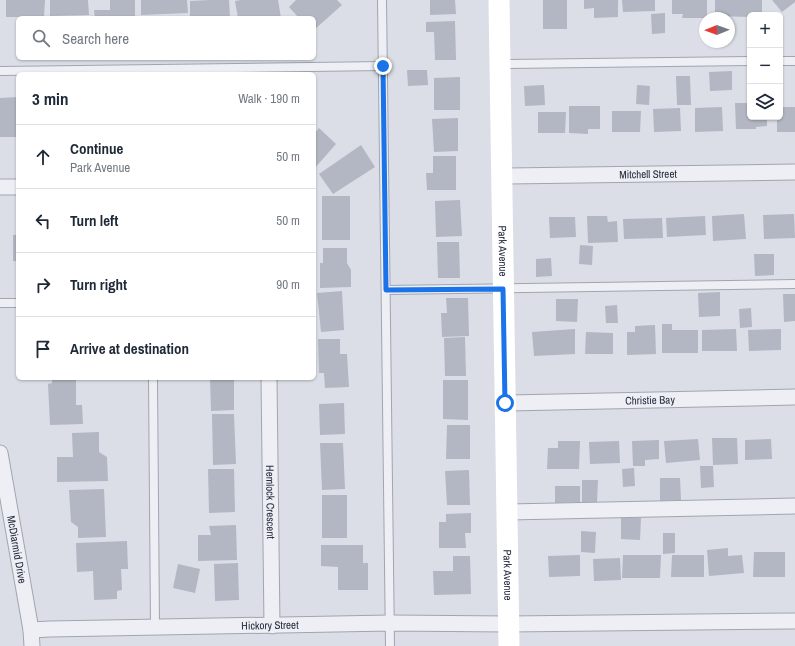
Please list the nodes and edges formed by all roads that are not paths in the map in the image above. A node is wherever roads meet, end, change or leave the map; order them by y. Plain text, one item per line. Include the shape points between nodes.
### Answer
1 (382, 0) edge
2 (499, 0) edge
3 (747, 61) edge
4 (783, 61) edge
5 (795, 61) edge
6 (500, 64) junction
7 (383, 66) junction
8 (0, 71) edge
9 (795, 172) edge
10 (502, 176) junction
11 (0, 187) edge
12 (16, 187) edge
13 (795, 284) edge
14 (503, 289) junction
15 (386, 290) junction
16 (0, 303) edge
17 (16, 303) edge
18 (153, 380) edge
19 (269, 380) edge
20 (795, 397) edge
21 (505, 403) junction
22 (0, 454) edge
23 (795, 506) edge
24 (507, 512) junction
25 (795, 621) edge
26 (390, 623) junction
27 (508, 624) junction
28 (272, 626) junction
29 (155, 627) junction
30 (31, 630) junction
31 (32, 646) edge
32 (390, 646) edge
33 (509, 646) edge

1 - 7 lane
2 - 6 street, Park Avenue
3 - 6 lane
4 - 5 lane
6 - 10 street, Park Avenue
7 - 8 lane
7 - 15 lane
9 - 10 street, Mitchell Street
10 - 14 street, Park Avenue
11 - 12 street
13 - 14 lane
14 - 15 lane
14 - 21 street, Park Avenue
15 - 26 lane
16 - 17 lane
18 - 29 lane
19 - 28 street, Hemlock Crescent
20 - 21 street, Christie Bay
21 - 24 street, Park Avenue
22 - 30 street, McDiarmid Drive
23 - 24 street
24 - 27 street, Park Avenue
25 - 27 street
26 - 27 street, Hickory Street
26 - 28 street, Hickory Street
26 - 32 lane
27 - 33 street, Park Avenue
28 - 29 street, Hickory Street
29 - 30 street, Hickory Street
30 - 31 street, McDiarmid Drive

